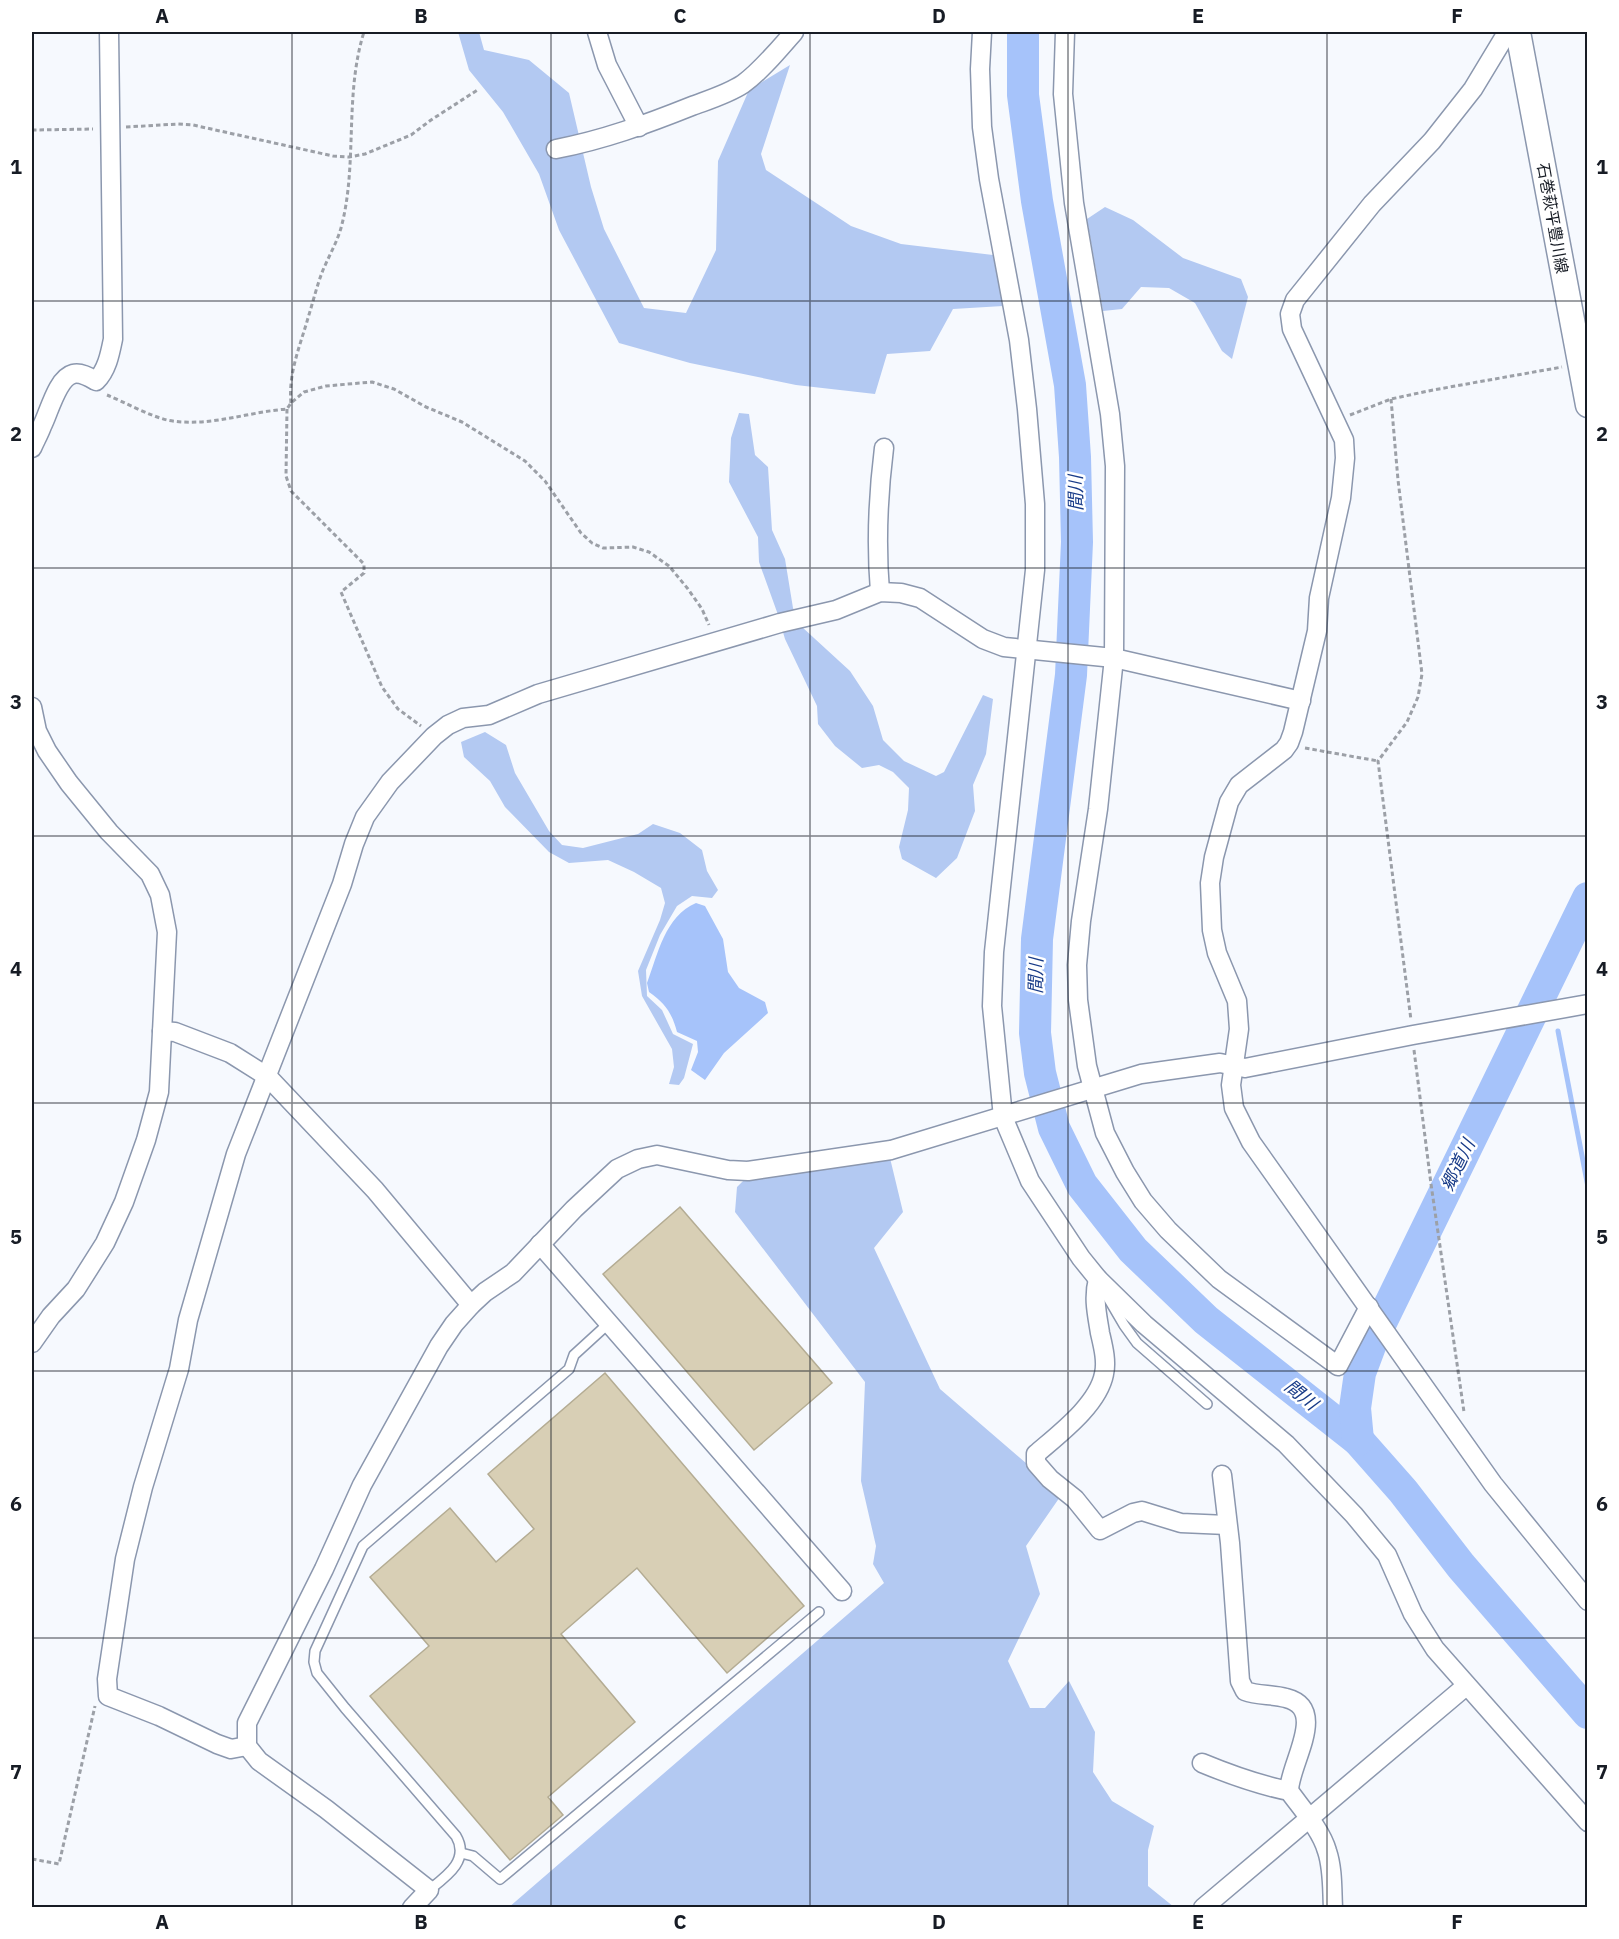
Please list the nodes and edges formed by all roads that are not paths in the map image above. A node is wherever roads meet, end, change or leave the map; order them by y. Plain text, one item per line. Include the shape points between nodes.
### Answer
1 (109, 32) edge
2 (597, 32) edge
3 (794, 32) edge
4 (982, 32) edge
5 (1065, 32) edge
6 (1510, 32) edge
7 (1518, 32) edge
8 (639, 127) junction
9 (555, 149) dead end
10 (1587, 405) edge
11 (32, 448) edge
12 (884, 448) dead end
13 (880, 592) junction
14 (1031, 650) junction
15 (1111, 657) junction
16 (1300, 701) junction
17 (32, 707) edge
18 (1587, 1004) edge
19 (162, 1031) junction
20 (1233, 1066) junction
21 (268, 1077) junction
22 (1089, 1091) junction
23 (1006, 1116) junction
24 (540, 1244) junction
25 (1097, 1283) junction
26 (471, 1305) junction
27 (1371, 1309) junction
28 (609, 1323) junction
29 (32, 1343) edge
30 (1207, 1404) dead end
31 (1222, 1475) dead end
32 (1227, 1525) junction
33 (843, 1591) dead end
34 (1587, 1601) edge
35 (819, 1612) dead end
36 (1466, 1686) junction
37 (247, 1746) junction
38 (1202, 1763) dead end
39 (1289, 1791) junction
40 (1310, 1819) junction
41 (1587, 1822) edge
42 (461, 1853) junction
43 (429, 1890) junction
44 (411, 1908) edge
45 (1203, 1908) edge
46 (1332, 1908) edge

1 - 11 street via 113,339 109,358 96,381 84,374 66,378
2 - 8 street via 607,65
3 - 8 street via 742,84
4 - 14 street via 982,127 1019,340 1035,504
5 - 15 street via 1063,94 1074,203 1110,414 1115,466
6 - 16 street via 1473,89 1432,141 1372,204 1295,300 1290,314 1292,329 1344,440 1345,458 1341,498 1319,598 1317,631
7 - 10 main road, 石巻萩平豊川線
8 - 9 street
12 - 13 street via 879,495
13 - 14 street via 920,598 983,639 1004,647
13 - 21 street via 836,610 538,694 489,715 463,718 434,736 390,782 365,817
14 - 15 street
14 - 23 street via 994,952 993,1006
15 - 16 street
15 - 22 street via 1098,810 1077,965
16 - 20 street via 1289,743 1239,785 1229,802 1214,857 1210,883 1212,930 1237,1001 1239,1029
17 - 19 street via 37,732 47,751 109,832 150,874 160,895 167,932
18 - 20 street via 1245,1068
19 - 21 street via 222,1050
19 - 29 street via 159,1092 124,1202 105,1243 76,1289
20 - 22 street via 1220,1063 1141,1074
20 - 27 street via 1234,1108 1251,1142
21 - 26 street via 375,1190
21 - 37 street via 236,1154 141,1497 125,1559 107,1679 108,1696 217,1744 231,1749
22 - 23 street
22 - 27 street via 1105,1133 1143,1201 1219,1279 1338,1366
23 - 24 street via 891,1150 748,1171 657,1155 638,1159 617,1169
23 - 25 street via 1011,1140 1030,1181
24 - 26 street via 513,1273
24 - 28 street
25 - 30 lane via 1137,1343
25 - 32 street via 1094,1299 1104,1375 1097,1392 1066,1429 1036,1454 1035,1462 1075,1499 1100,1530 1142,1511 1181,1523
25 - 36 street via 1286,1444 1354,1515 1387,1555 1413,1614 1435,1649
26 - 37 street via 439,1346 362,1485 247,1723
27 - 34 street via 1493,1484
28 - 33 street
28 - 42 lane via 574,1355 569,1369 363,1546 315,1651 317,1673 456,1836
31 - 32 street
32 - 39 street via 1240,1681 1245,1691 1285,1697 1299,1703 1304,1712 1307,1725
35 - 42 lane via 500,1879 473,1856
36 - 40 street
36 - 41 street
37 - 43 street via 259,1761
38 - 39 street via 1250,1782
39 - 40 street
40 - 45 street
40 - 46 street via 1327,1851
42 - 43 lane via 445,1877
43 - 44 street

